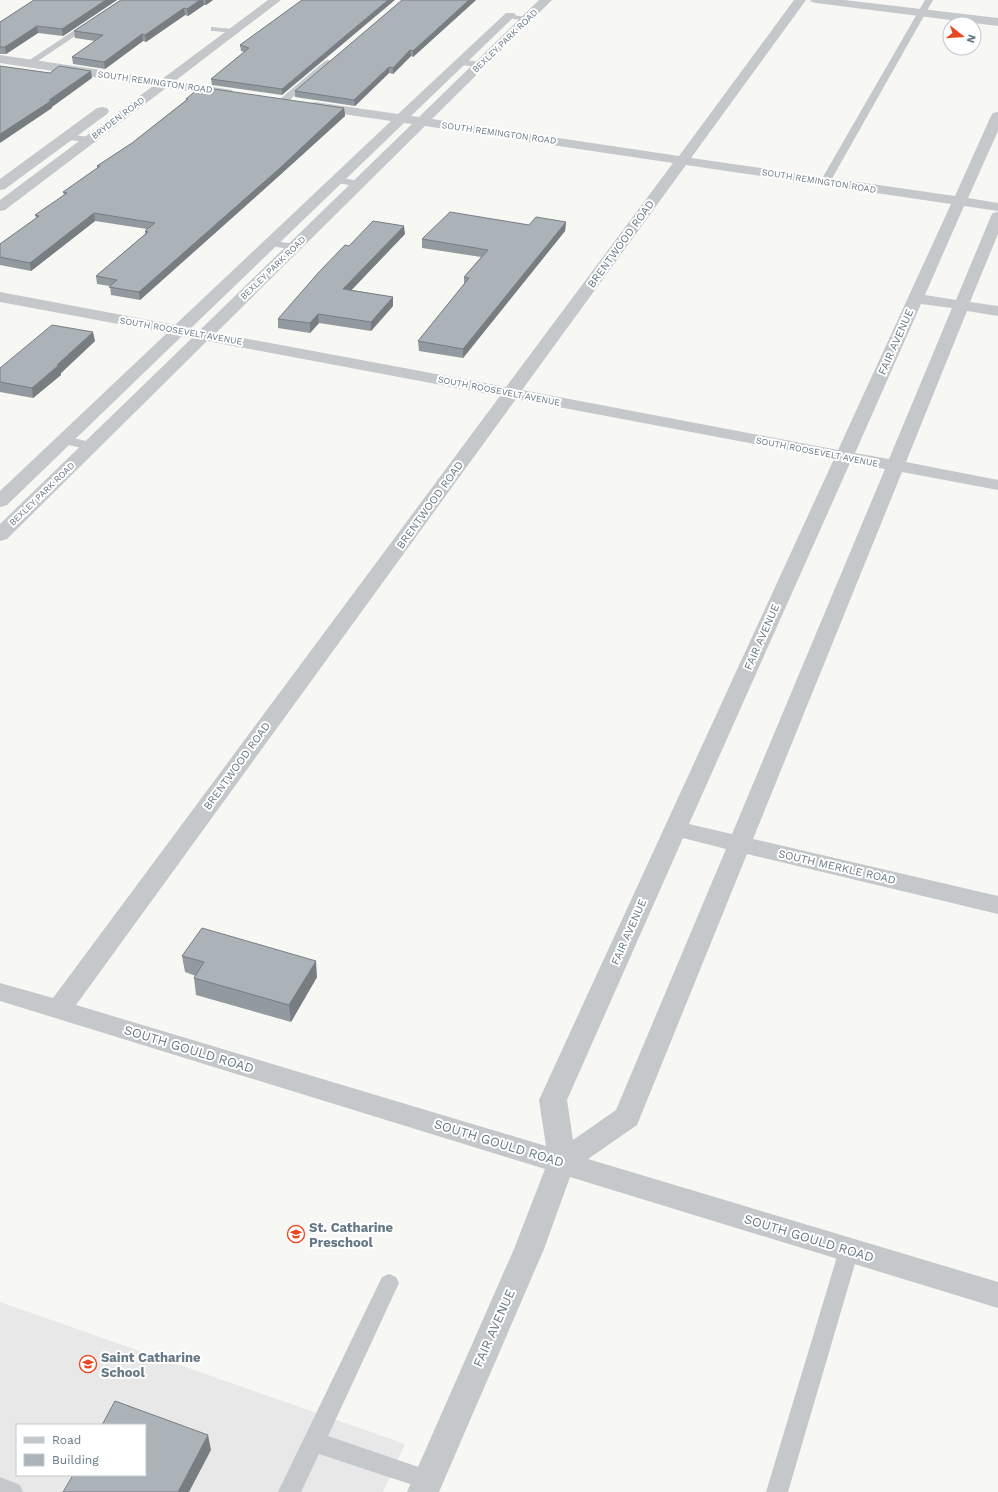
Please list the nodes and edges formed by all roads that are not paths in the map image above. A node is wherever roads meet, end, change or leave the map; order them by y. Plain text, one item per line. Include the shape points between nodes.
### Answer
1 (125, 0) edge
2 (275, 0) edge
3 (546, 0) edge
4 (800, 0) edge
5 (816, 0) edge
6 (929, 0) edge
7 (519, 5) dead end
8 (922, 13) junction
9 (508, 16) junction
10 (527, 19) junction
11 (225, 21) dead end
12 (998, 22) edge
13 (211, 31) joint
14 (233, 31) junction
15 (336, 56) edge
16 (0, 59) edge
17 (460, 62) junction
18 (29, 63) junction
19 (480, 65) junction
20 (157, 71) dead end
21 (144, 80) junction
22 (164, 83) junction
23 (131, 90) dead end
24 (243, 95) edge
25 (267, 99) edge
26 (283, 101) junction
27 (112, 104) dead end
28 (998, 116) edge
29 (401, 119) junction
30 (422, 122) junction
31 (67, 137) junction
32 (89, 140) junction
33 (683, 160) junction
34 (336, 180) junction
35 (825, 182) junction
36 (359, 184) junction
37 (0, 186) edge
38 (4, 201) edge
39 (960, 202) junction
40 (998, 208) edge
41 (998, 216) edge
42 (270, 243) junction
43 (294, 247) junction
44 (0, 297) edge
45 (916, 298) junction
46 (961, 306) junction
47 (998, 311) edge
48 (179, 330) junction
49 (204, 335) junction
50 (512, 394) junction
51 (64, 440) junction
52 (91, 446) junction
53 (844, 457) junction
54 (895, 466) junction
55 (998, 485) edge
56 (0, 501) edge
57 (0, 535) edge
58 (676, 829) junction
59 (739, 844) junction
60 (998, 905) edge
61 (0, 992) edge
62 (58, 1010) junction
63 (562, 1162) junction
64 (849, 1250) junction
65 (389, 1283) dead end
66 (998, 1295) edge
67 (314, 1442) junction
68 (425, 1486) edge
69 (0, 1488) edge
70 (12, 1492) edge
71 (289, 1492) edge
72 (777, 1492) edge

1 - 18 lane
2 - 14 street, BRYDEN ROAD
3 - 10 street, BEXLEY PARK ROAD
4 - 33 street, BRENTWOOD ROAD
5 - 8 street
6 - 8 lane
7 - 9 street, BEXLEY PARK ROAD
8 - 12 street
8 - 35 lane
9 - 10 lane
9 - 17 street, BEXLEY PARK ROAD
10 - 19 street, BEXLEY PARK ROAD
11 - 13 street
13 - 14 lane
14 - 22 street, BRYDEN ROAD
15 - 26 lane
16 - 18 street, SOUTH REMINGTON ROAD
17 - 19 lane
17 - 29 street, BEXLEY PARK ROAD
18 - 21 street, SOUTH REMINGTON ROAD
19 - 30 street, BEXLEY PARK ROAD
20 - 21 street, BRYDEN ROAD
21 - 22 street, SOUTH REMINGTON ROAD
21 - 23 street, BRYDEN ROAD
22 - 24 street, SOUTH REMINGTON ROAD
22 - 32 street, BRYDEN ROAD
25 - 26 street, SOUTH REMINGTON ROAD
26 - 29 street, SOUTH REMINGTON ROAD
27 - 31 street, BRYDEN ROAD
28 - 39 street, FAIR AVENUE
29 - 30 street, SOUTH REMINGTON ROAD
29 - 34 street, BEXLEY PARK ROAD
30 - 33 street, SOUTH REMINGTON ROAD
30 - 36 street, BEXLEY PARK ROAD
31 - 32 lane
31 - 37 street, BRYDEN ROAD
32 - 38 street, BRYDEN ROAD
33 - 35 street, SOUTH REMINGTON ROAD
33 - 50 street, BRENTWOOD ROAD
34 - 36 lane
34 - 42 street, BEXLEY PARK ROAD
35 - 39 street, SOUTH REMINGTON ROAD
36 - 43 street, BEXLEY PARK ROAD
39 - 40 street, SOUTH REMINGTON ROAD
39 - 45 street, FAIR AVENUE
41 - 46 street
42 - 43 lane
42 - 48 street, BEXLEY PARK ROAD
43 - 49 street, BEXLEY PARK ROAD
44 - 48 street, SOUTH ROOSEVELT AVENUE
45 - 46 street
45 - 53 street, FAIR AVENUE
46 - 47 street
46 - 54 street
48 - 49 street, SOUTH ROOSEVELT AVENUE
48 - 51 street, BEXLEY PARK ROAD
49 - 50 street, SOUTH ROOSEVELT AVENUE
49 - 52 street, BEXLEY PARK ROAD
50 - 53 street, SOUTH ROOSEVELT AVENUE
50 - 62 street, BRENTWOOD ROAD
51 - 52 lane
51 - 56 street, BEXLEY PARK ROAD
52 - 57 street, BEXLEY PARK ROAD
53 - 54 street, SOUTH ROOSEVELT AVENUE
53 - 58 street, FAIR AVENUE
54 - 55 street, SOUTH ROOSEVELT AVENUE
54 - 59 street
58 - 59 street, SOUTH MERKLE ROAD
58 - 63 street, FAIR AVENUE via 553,1100
59 - 60 street, SOUTH MERKLE ROAD
59 - 63 street via 627,1117
61 - 62 street, SOUTH GOULD ROAD
62 - 63 street, SOUTH GOULD ROAD
63 - 64 street, SOUTH GOULD ROAD
63 - 68 street, FAIR AVENUE via 529,1249
64 - 66 street, SOUTH GOULD ROAD
64 - 72 lane
65 - 67 lane
67 - 68 lane
67 - 71 lane
69 - 70 lane

